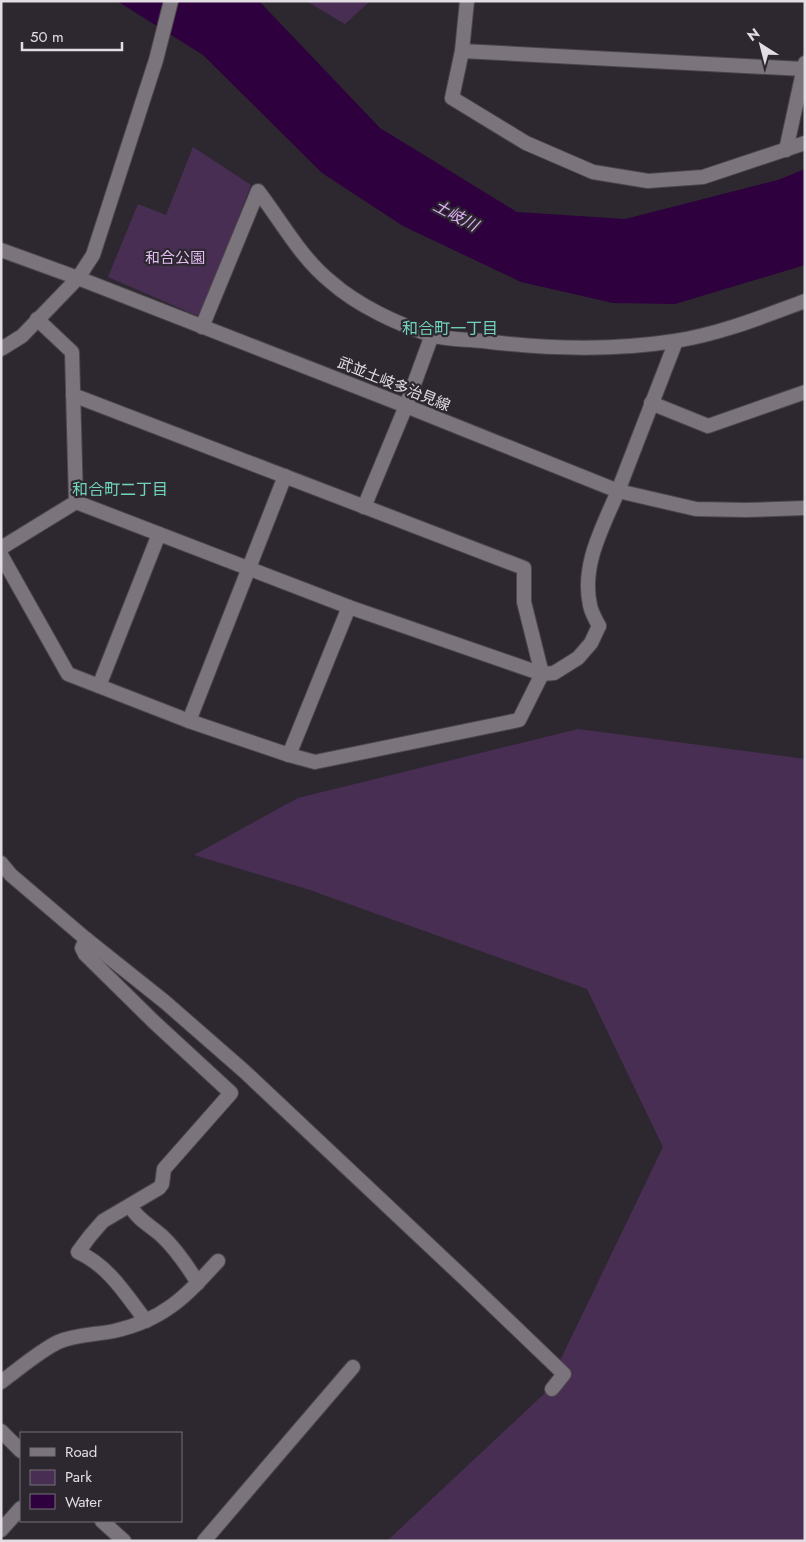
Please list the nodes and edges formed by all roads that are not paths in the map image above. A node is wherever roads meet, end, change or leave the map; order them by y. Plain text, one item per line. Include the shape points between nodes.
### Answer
1 (171, 1) edge
2 (468, 1) edge
3 (462, 51) junction
4 (804, 66) edge
5 (805, 143) edge
6 (786, 150) junction
7 (1, 250) edge
8 (78, 278) junction
9 (805, 301) edge
10 (37, 319) junction
11 (202, 327) junction
12 (432, 335) junction
13 (676, 341) junction
14 (1, 349) edge
15 (805, 392) edge
16 (73, 395) junction
17 (651, 403) junction
18 (406, 406) junction
19 (284, 476) junction
20 (618, 491) junction
21 (76, 502) junction
22 (364, 507) junction
23 (805, 508) edge
24 (159, 534) junction
25 (1, 548) edge
26 (1, 555) edge
27 (249, 569) junction
28 (349, 607) junction
29 (542, 674) junction
30 (99, 686) junction
31 (189, 721) junction
32 (289, 755) junction
33 (1, 863) edge
34 (86, 940) junction
35 (130, 1206) junction
36 (218, 1262) dead end
37 (198, 1283) junction
38 (146, 1320) junction
39 (353, 1367) dead end
40 (1, 1382) edge
41 (552, 1388) dead end
42 (1, 1431) edge
43 (20, 1450) edge
44 (20, 1509) edge
45 (108, 1523) edge
46 (1, 1530) edge
47 (124, 1541) edge
48 (204, 1541) edge

1 - 8 street via 156,60 93,255
2 - 3 street
3 - 4 street
3 - 6 street via 452,98 526,143 593,172 648,181 703,177
4 - 6 street
5 - 6 street
7 - 8 street, 武並土岐多治見線
8 - 10 street
8 - 11 street, 武並土岐多治見線
9 - 13 street via 738,327
10 - 14 street via 22,336
10 - 16 street via 72,352
11 - 12 street via 258,191 300,252 331,283 378,314
11 - 18 street, 武並土岐多治見線
12 - 13 street via 533,347 601,349
12 - 18 street
13 - 17 street
15 - 17 street via 708,426
16 - 19 street
16 - 21 street
17 - 20 street
18 - 20 street, 武並土岐多治見線
18 - 22 street
19 - 22 street
19 - 27 street
20 - 23 street, 武並土岐多治見線 via 696,509
20 - 29 street via 589,564 587,586 590,607 598,626 591,642 578,658 554,673
21 - 24 street
21 - 25 street
22 - 29 street via 524,568 524,602
24 - 27 street
24 - 30 street
26 - 30 street via 68,674
27 - 28 street
27 - 31 street
28 - 29 street
28 - 32 street
29 - 32 street via 519,720 315,762
30 - 31 street
31 - 32 street
33 - 34 street
34 - 35 street via 82,948 85,954 231,1093 164,1170 159,1188
34 - 41 street via 165,1002 244,1071 528,1339 564,1374
35 - 37 street via 163,1237
35 - 38 street via 97,1226 78,1252 109,1273
36 - 37 street
37 - 38 street via 173,1306
38 - 40 street via 58,1342
39 - 48 street
42 - 43 street
44 - 46 street
45 - 47 street

